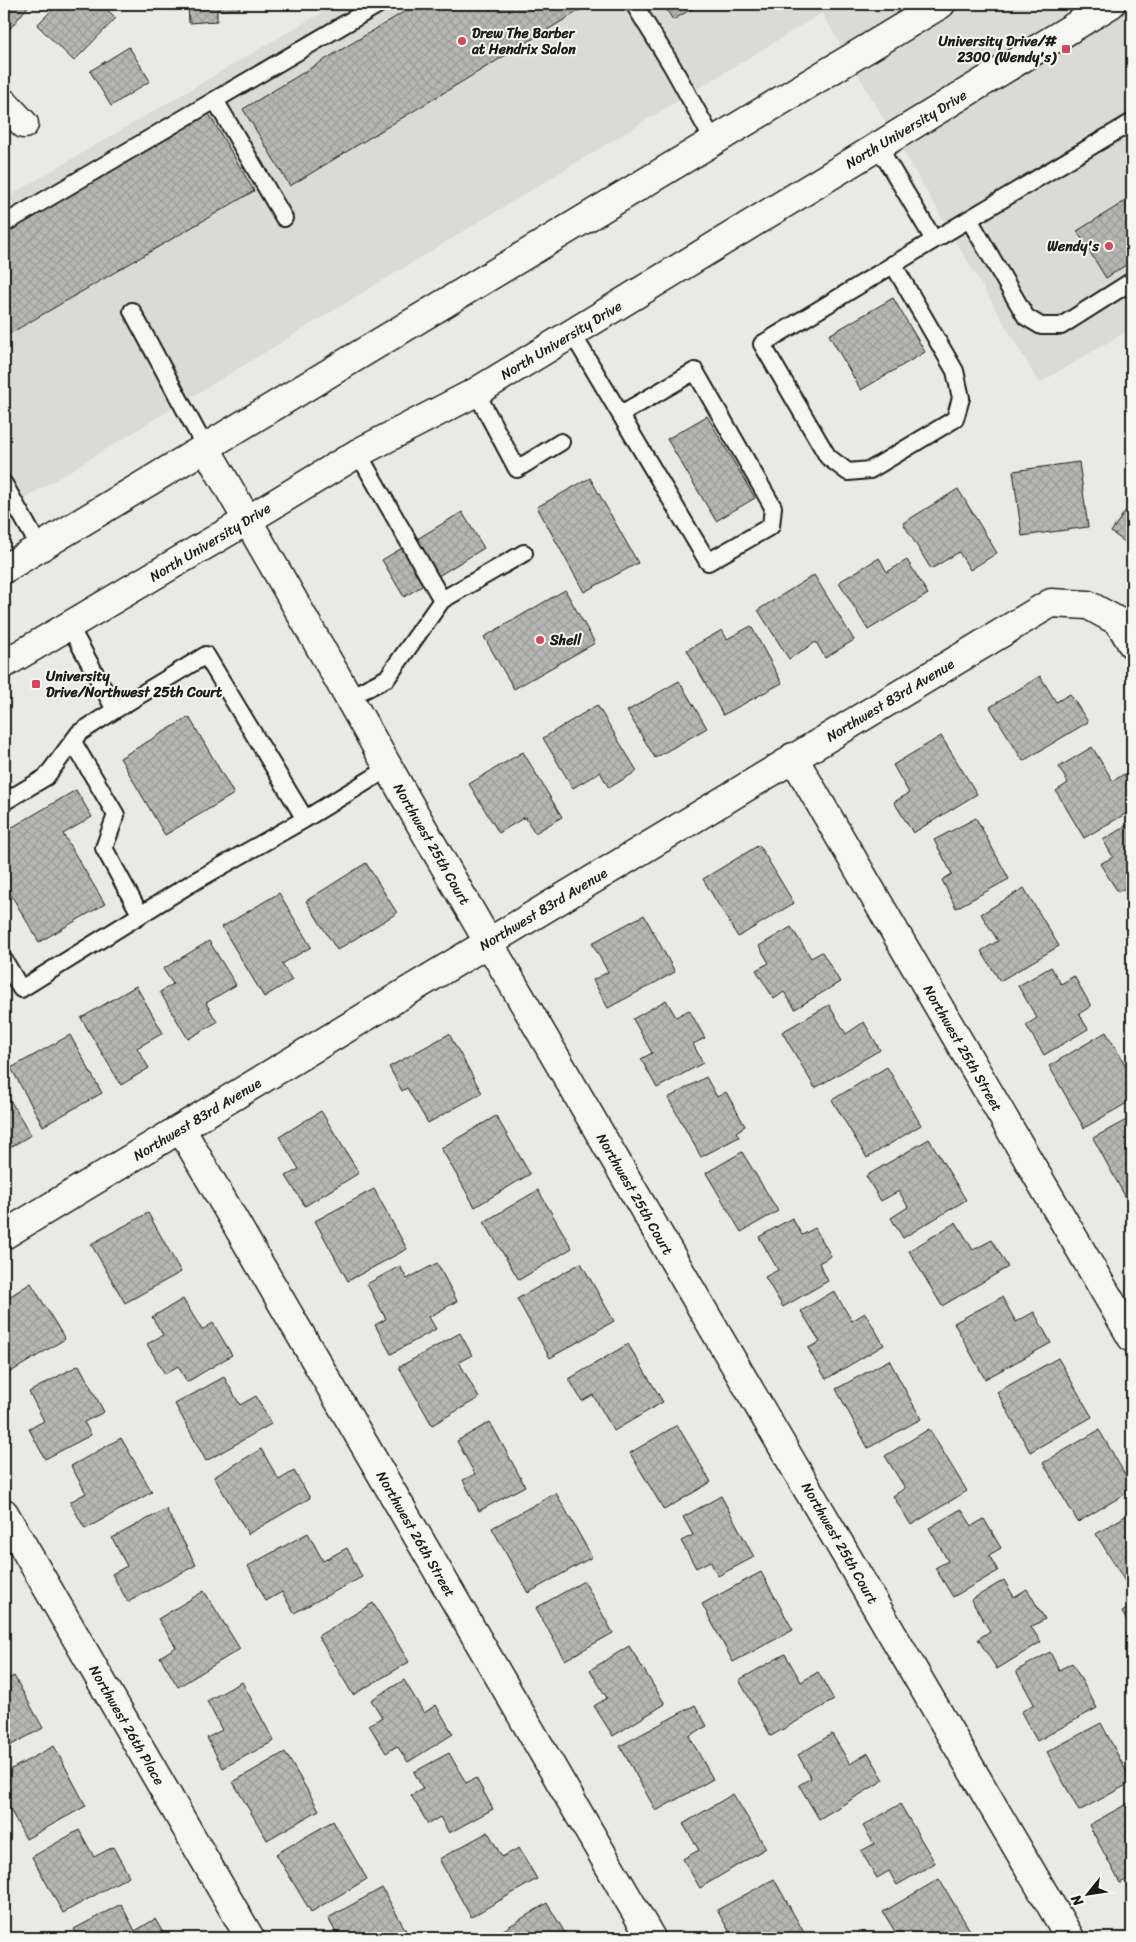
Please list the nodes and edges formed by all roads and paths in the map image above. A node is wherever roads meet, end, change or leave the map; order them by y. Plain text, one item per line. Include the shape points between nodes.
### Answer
1 (379, 4) edge
2 (634, 4) edge
3 (941, 4) edge
4 (1111, 4) edge
5 (1089, 11) edge
6 (216, 100) junction
7 (4, 103) edge
8 (1132, 122) edge
9 (24, 124) dead end
10 (713, 140) junction
11 (878, 146) junction
12 (284, 218) dead end
13 (969, 219) junction
14 (4, 224) edge
15 (934, 240) junction
16 (894, 264) junction
17 (1132, 281) edge
18 (132, 311) dead end
19 (572, 333) junction
20 (476, 392) junction
21 (621, 414) junction
22 (561, 442) dead end
23 (205, 447) junction
24 (358, 453) junction
25 (4, 484) edge
26 (248, 520) junction
27 (40, 548) junction
28 (524, 554) dead end
29 (4, 569) edge
30 (442, 600) junction
31 (69, 625) junction
32 (1132, 644) edge
33 (4, 664) edge
34 (350, 697) junction
35 (115, 710) junction
36 (74, 742) junction
37 (793, 757) junction
38 (389, 768) junction
39 (4, 802) edge
40 (305, 819) junction
41 (140, 914) junction
42 (488, 942) junction
43 (4, 960) edge
44 (181, 1129) junction
45 (4, 1235) edge
46 (1132, 1338) edge
47 (4, 1513) edge
48 (250, 1938) edge
49 (651, 1938) edge
50 (1070, 1938) edge

1 - 6 lane
2 - 10 lane
3 - 10 street
4 - 5 street, North University Drive
5 - 11 street, North University Drive
6 - 12 lane
6 - 14 lane
7 - 9 street
8 - 13 lane
10 - 23 street
11 - 15 lane
11 - 19 street, North University Drive
13 - 15 lane
13 - 17 lane via 1026,317 1041,326 1061,326
15 - 16 lane
16 - 16 lane via 955,371 961,398 955,419 870,470 848,472 828,457 762,344
18 - 23 lane
19 - 20 street, North University Drive
19 - 21 lane
20 - 22 lane via 517,469
20 - 24 street, North University Drive
21 - 21 lane via 695,371 773,507 771,526 708,562
23 - 26 street, Northwest 25th Court
23 - 27 street
24 - 26 street, North University Drive
24 - 30 lane
25 - 27 lane
26 - 31 street, North University Drive
26 - 34 street, Northwest 25th Court
27 - 29 street
28 - 30 lane
30 - 34 lane via 387,678
31 - 33 street, North University Drive
31 - 35 lane
32 - 37 street, Northwest 83rd Avenue via 1119,622 1088,605 1050,603
34 - 38 street, Northwest 25th Court
35 - 36 lane via 79,733
35 - 40 lane via 206,655
36 - 39 lane via 46,777
36 - 41 lane via 116,815 104,848
37 - 42 street, Northwest 83rd Avenue
37 - 46 street, Northwest 25th Street
38 - 40 lane
38 - 42 street, Northwest 25th Court
40 - 41 lane
41 - 43 lane via 21,989
42 - 44 street, Northwest 83rd Avenue
42 - 50 street, Northwest 25th Court
44 - 45 street, Northwest 83rd Avenue
44 - 49 street, Northwest 26th Street
47 - 48 street, Northwest 26th Place

